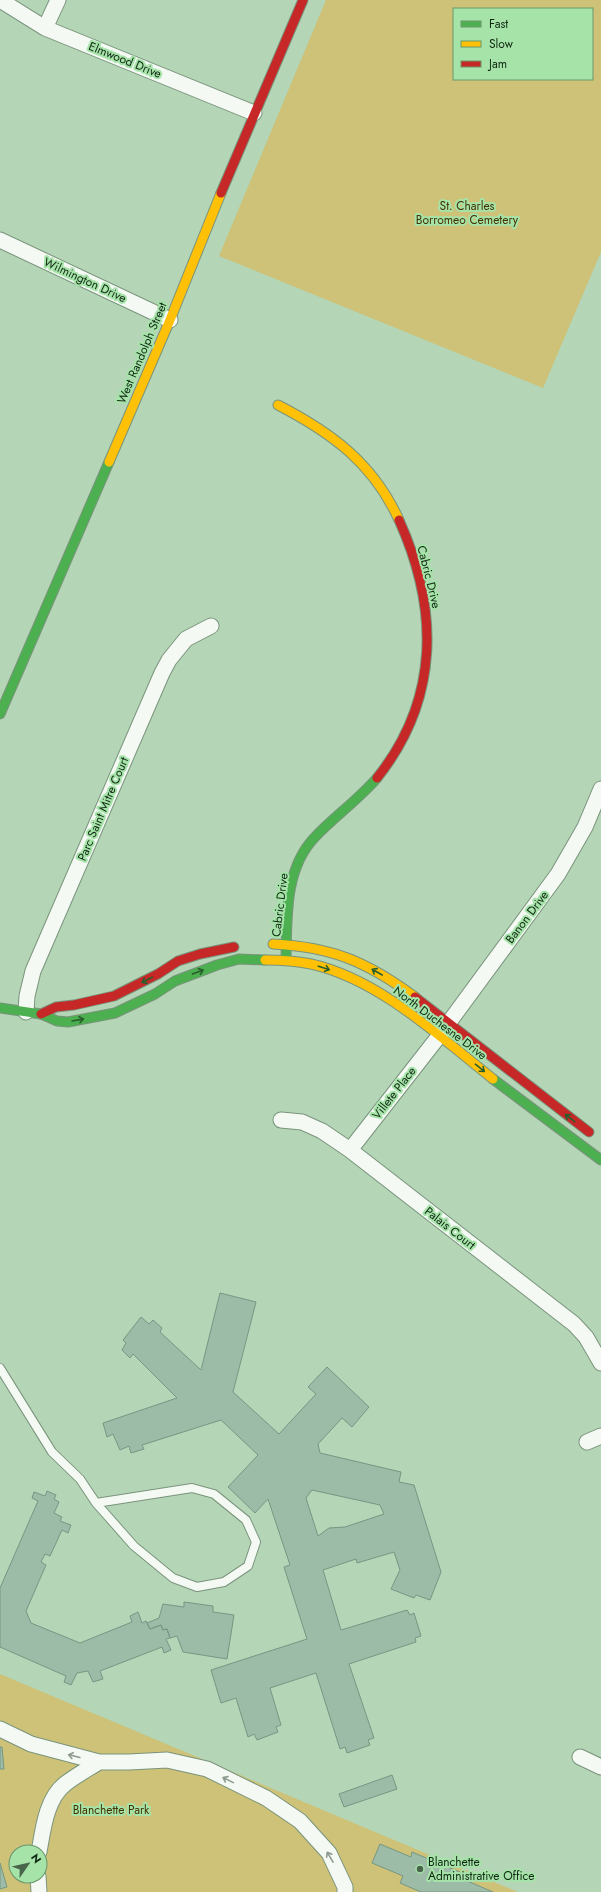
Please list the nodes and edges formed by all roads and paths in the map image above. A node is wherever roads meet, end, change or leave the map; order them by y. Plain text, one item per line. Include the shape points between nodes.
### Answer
1 (0, 0) edge
2 (58, 0) edge
3 (303, 0) edge
4 (45, 28) junction
5 (254, 113) junction
6 (0, 240) edge
7 (170, 320) junction
8 (278, 405) dead end
9 (211, 626) dead end
10 (0, 714) edge
11 (601, 790) edge
12 (261, 944) dead end
13 (287, 945) junction
14 (246, 946) dead end
15 (286, 960) junction
16 (0, 1008) edge
17 (34, 1013) junction
18 (448, 1023) junction
19 (439, 1036) junction
20 (281, 1120) dead end
21 (595, 1137) dead end
22 (350, 1150) junction
23 (600, 1156) edge
24 (601, 1362) edge
25 (0, 1368) edge
26 (601, 1436) edge
27 (587, 1442) dead end
28 (96, 1503) junction
29 (0, 1729) edge
30 (580, 1757) dead end
31 (99, 1762) junction
32 (601, 1767) edge
33 (41, 1844) edge
34 (345, 1892) edge

1 - 4 street, Elmwood Drive
2 - 4 street
3 - 5 street, West Randolph Street
4 - 5 street, Elmwood Drive
5 - 7 street, West Randolph Street
6 - 7 street, Wilmington Drive
7 - 10 street, West Randolph Street
8 - 13 street, Cabric Drive via 317,426 340,443 378,483 405,534 422,588 427,625 423,680 406,733 363,794 316,836 298,861 290,899
9 - 17 street, Parc Saint Mitre Court via 186,639 162,673 33,971 27,996
11 - 18 street, Banon Drive via 585,827 558,874
12 - 13 street, North Duchesne Drive
13 - 15 street, Cabric Drive
18 -> 13 street, North Duchesne Drive via 386,977 364,964 316,948
14 -> 17 street via 206,952 178,962 114,996
17 -> 15 street, North Duchesne Drive via 68,1022 115,1013 155,994 175,981 217,965 239,959
15 -> 19 street, North Duchesne Drive via 329,969 370,987
16 - 17 street, North Duchesne Drive
18 - 19 street, Banon Drive
21 -> 18 street, North Duchesne Drive
19 - 22 street, Villete Place
19 -> 23 street, North Duchesne Drive via 497,1082
20 - 22 street, Palais Court via 302,1122 322,1131
22 - 24 street, Palais Court via 574,1324 586,1337
25 - 28 lane via 52,1452 80,1480
26 - 27 street
28 - 28 lane via 134,1546 173,1578 197,1586 224,1582 248,1566 256,1542 246,1520 214,1494 192,1488
31 -> 29 street via 30,1744
30 - 32 street
31 - 33 street via 64,1784 58,1791 49,1809
34 -> 31 street via 329,1853 300,1821 266,1798 207,1769 167,1760

